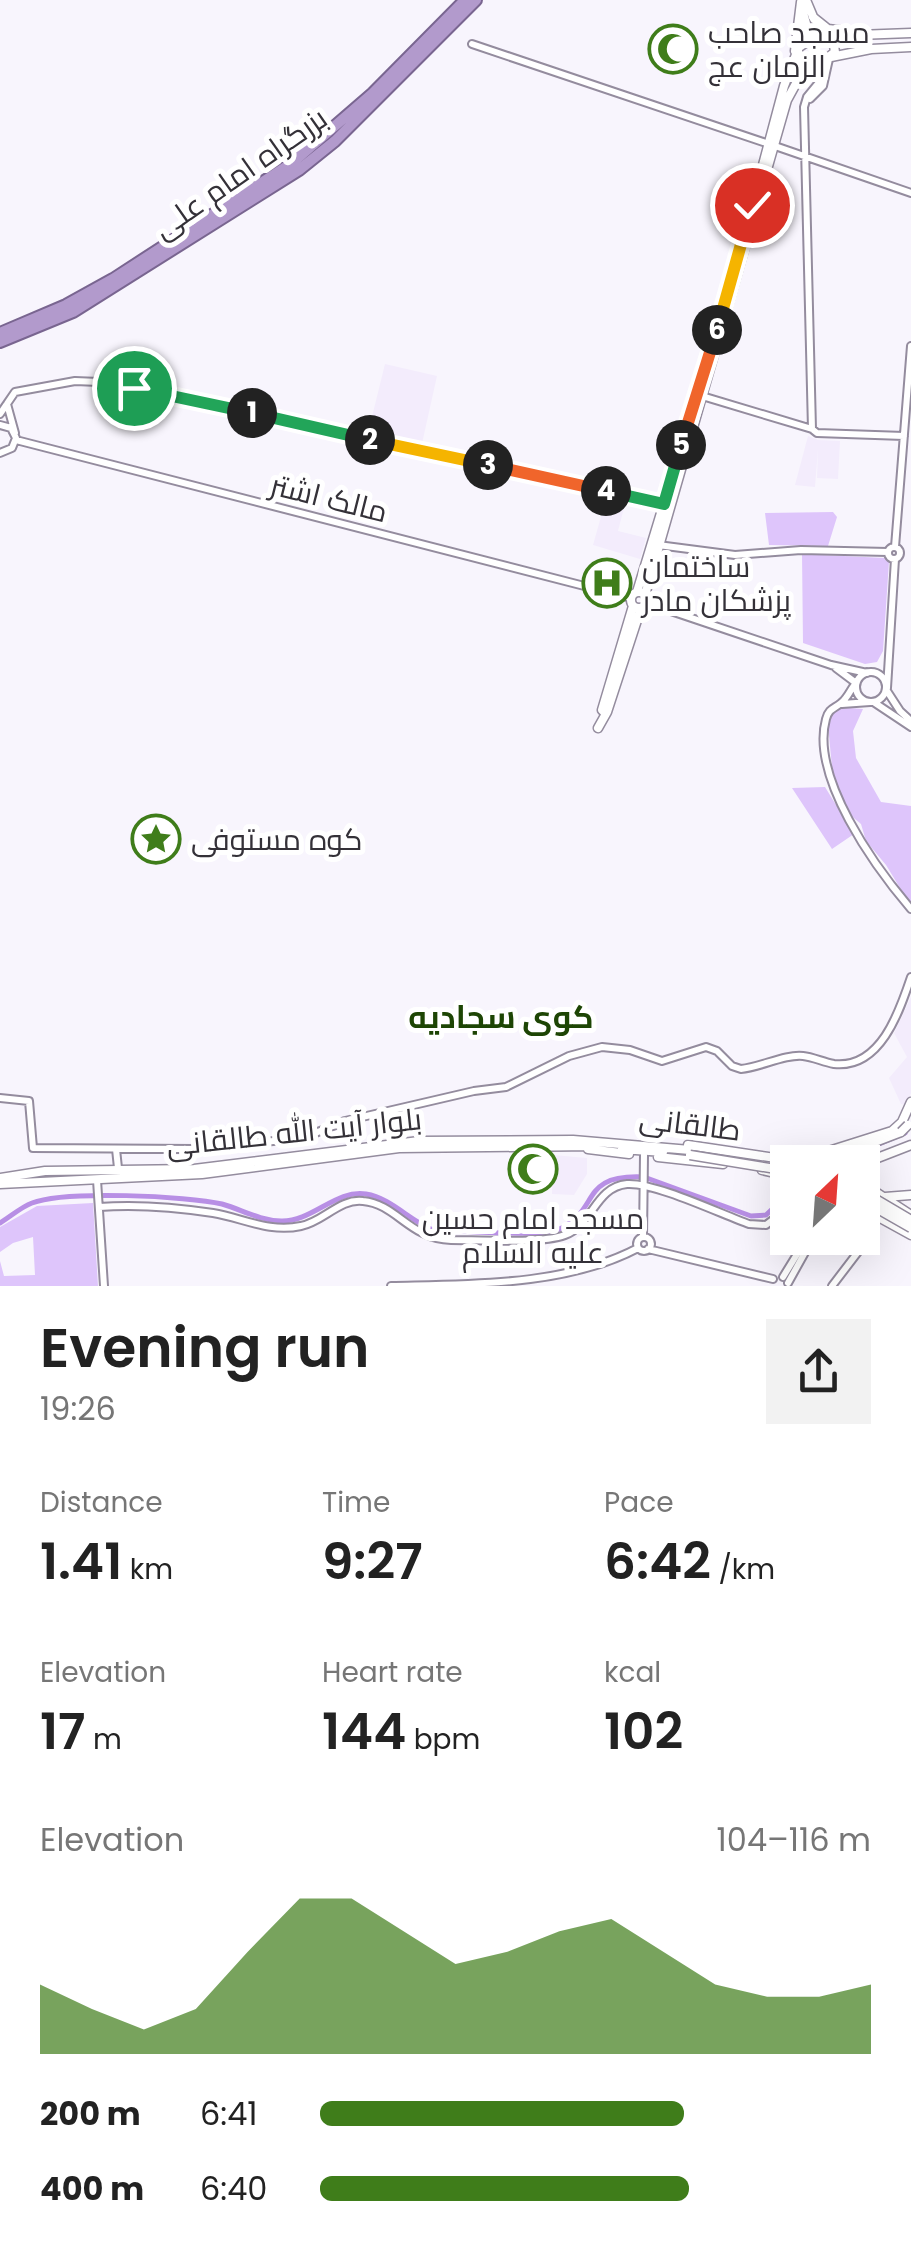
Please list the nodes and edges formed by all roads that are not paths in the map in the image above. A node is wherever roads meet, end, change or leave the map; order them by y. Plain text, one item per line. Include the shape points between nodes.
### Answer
1 (466, 0) edge
2 (476, 0) edge
3 (803, 1) edge
4 (813, 17) junction
5 (911, 33) edge
6 (874, 34) junction
7 (827, 35) junction
8 (852, 36) junction
9 (805, 41) junction
10 (472, 44) dead end
11 (911, 46) edge
12 (853, 52) junction
13 (830, 58) junction
14 (794, 60) junction
15 (811, 68) junction
16 (801, 75) junction
17 (806, 109) junction
18 (772, 145) junction
19 (806, 157) junction
20 (911, 192) edge
21 (0, 332) edge
22 (0, 342) edge
23 (911, 346) edge
24 (700, 395) junction
25 (7, 404) junction
26 (0, 414) edge
27 (0, 425) edge
28 (812, 429) junction
29 (904, 436) junction
30 (16, 437) junction
31 (0, 453) edge
32 (667, 505) junction
33 (658, 544) junction
34 (911, 552) edge
35 (895, 553) junction
36 (639, 600) junction
37 (890, 658) junction
38 (831, 665) junction
39 (869, 673) junction
40 (855, 684) junction
41 (886, 689) junction
42 (872, 702) junction
43 (841, 704) junction
44 (911, 724) edge
45 (598, 728) dead end
46 (911, 909) edge
47 (911, 977) edge
48 (0, 1098) edge
49 (911, 1102) edge
50 (906, 1122) edge
51 (574, 1143) junction
52 (911, 1143) edge
53 (848, 1145) edge
54 (868, 1145) edge
55 (116, 1149) junction
56 (722, 1150) junction
57 (694, 1153) junction
58 (644, 1156) junction
59 (880, 1156) edge
60 (770, 1157) edge
61 (722, 1164) junction
62 (118, 1168) junction
63 (770, 1168) edge
64 (95, 1169) junction
65 (770, 1169) edge
66 (46, 1171) junction
67 (643, 1179) junction
68 (0, 1181) edge
69 (47, 1183) junction
70 (97, 1184) junction
71 (880, 1194) edge
72 (911, 1195) edge
73 (885, 1197) junction
74 (880, 1203) edge
75 (99, 1205) junction
76 (880, 1210) edge
77 (880, 1211) edge
78 (880, 1217) edge
79 (770, 1222) edge
80 (893, 1224) junction
81 (911, 1224) edge
82 (880, 1231) edge
83 (643, 1238) junction
84 (638, 1248) junction
85 (648, 1249) junction
86 (801, 1255) edge
87 (857, 1255) edge
88 (787, 1283) edge
89 (770, 1284) edge
90 (104, 1286) edge
91 (390, 1286) edge
92 (832, 1286) edge

1 - 21 highway, بزرگراه امام علی via 292,163 113,279
2 - 22 highway, بزرگراه امام علی via 299,170 73,312
3 - 4 main road
3 - 9 main road
3 - 14 main road
4 - 6 main road via 833,30
4 - 7 main road
5 - 6 main road
6 - 8 main road
7 - 8 main road
7 - 9 main road
7 - 13 main road via 836,45
8 - 12 main road via 844,44
9 - 14 main road
10 - 18 street
11 - 12 main road
12 - 13 main road
13 - 15 main road
13 - 17 street via 823,86
14 - 15 main road
14 - 16 main road
14 - 18 main road
15 - 16 main road
15 - 17 street via 820,82 806,97
16 - 18 main road
17 - 19 street
18 - 19 street
18 - 24 main road
19 - 20 street
19 - 28 street
23 - 29 street
24 - 28 street
24 - 32 main road
25 - 26 street
25 - 30 street
25 - 32 street via 15,392 98,382
27 - 30 street, مالک اشتر
28 - 29 street
29 - 35 street
30 - 31 street
30 - 36 street, مالک اشتر
32 - 33 main road
32 - 36 main road
33 - 35 street via 736,555
33 - 36 main road
34 - 35 street
35 - 37 street
36 - 38 street, مالک اشتر
36 - 45 main road
37 - 39 street
37 - 41 street
38 - 39 street, مالک اشتر
38 - 40 street
39 - 40 street
39 - 41 street
40 - 42 street
40 - 43 street
41 - 42 street
41 - 44 street
42 - 43 street
42 - 44 street
43 - 46 street via 826,723 830,782
47 - 55 street via 873,1053 854,1063 803,1056 741,1069 706,1047 662,1061 600,1048 506,1087 303,1138
48 - 55 street via 29,1100 33,1148
49 - 50 main road
50 - 52 main road, bridge
50 - 53 main road
50 - 54 main road via 896,1135
51 - 57 main road, بلوار آیت الله طالقانی
51 - 57 main road, طالقانی via 621,1138
51 - 58 main road, طالقانی
51 - 62 main road, بلوار آیت الله طالقانی via 406,1142 194,1169
51 - 70 main road, بلوار آیت الله طالقانی via 399,1148
52 - 59 main road
55 - 62 street
56 - 57 main road, طالقانی
56 - 60 main road, طالقانی
56 - 61 main road
57 - 58 main road, طالقانی
57 - 61 main road, طالقانی
57 - 63 main road, bridge
58 - 67 street
61 - 65 main road, طالقانی
62 - 64 main road, بلوار آیت الله طالقانی
64 - 66 main road, بلوار آیت الله طالقانی
64 - 70 main road via 101,1175
66 - 68 main road, بلوار آیت الله طالقانی
66 - 69 main road via 41,1176
67 - 75 street via 600,1198 588,1218 564,1236 538,1238 430,1238 379,1205 357,1200 302,1226 278,1228 163,1206
67 - 79 street via 749,1224
67 - 83 street
68 - 69 main road, بلوار آیت الله طالقانی
69 - 70 main road, بلوار آیت الله طالقانی
70 - 75 street
71 - 73 main road
72 - 73 main road
73 - 76 main road
73 - 81 main road
74 - 81 main road, bridge
75 - 90 street
77 - 81 main road, bridge
78 - 80 main road
80 - 81 main road
80 - 82 street
83 - 84 street
83 - 85 street
84 - 85 street
84 - 91 street via 548,1281
85 - 89 street
86 - 88 street
87 - 92 street
88 - 89 street

